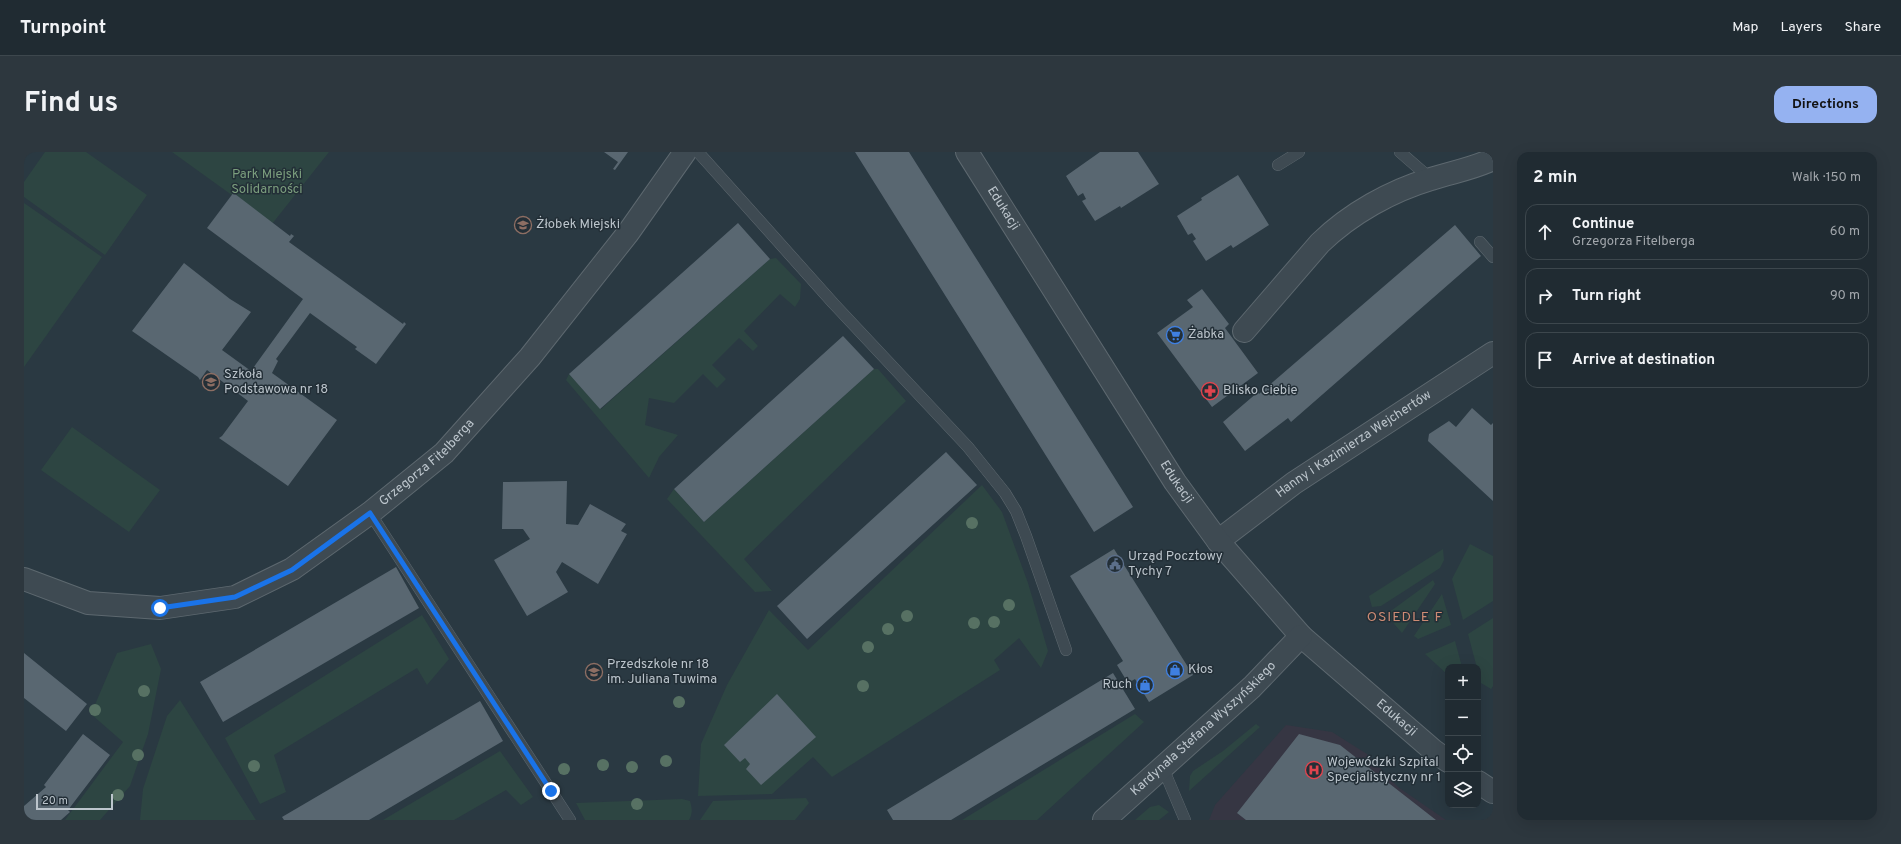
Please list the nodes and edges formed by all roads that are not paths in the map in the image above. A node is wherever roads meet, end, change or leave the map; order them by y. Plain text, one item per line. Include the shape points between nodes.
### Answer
1 (685, 152) edge
2 (698, 152) edge
3 (967, 152) edge
4 (1299, 152) edge
5 (1400, 152) edge
6 (1493, 159) edge
7 (1278, 165) dead end
8 (1431, 179) junction
9 (1480, 242) dead end
10 (1493, 257) edge
11 (1244, 331) dead end
12 (1493, 353) edge
13 (370, 513) junction
14 (1218, 541) junction
15 (24, 579) edge
16 (1301, 636) junction
17 (1066, 650) dead end
18 (1445, 759) edge
19 (1163, 768) junction
20 (1481, 784) edge
21 (1493, 792) edge
22 (570, 820) edge
23 (1104, 820) edge
24 (1185, 820) edge

1 - 13 street, Grzegorza Fitelberga via 628,233 530,357 444,453
2 - 17 lane via 833,303 968,447 1005,493 1026,536
3 - 14 street, Edukacji via 1175,482
4 - 7 lane
5 - 8 lane
6 - 8 street via 1481,165
8 - 11 street via 1392,192 1333,230
9 - 10 lane
12 - 14 street, Hanny i Kazimierza Wejchertów via 1294,483
13 - 15 street, Grzegorza Fitelberga via 292,570 235,597 160,608 88,603
13 - 22 lane
14 - 16 street, Edukacji
16 - 18 street, Edukacji
16 - 19 street, Kardynała Stefana Wyszyńskiego via 1252,687
19 - 23 street, Kardynała Stefana Wyszyńskiego
19 - 24 lane
20 - 21 street

